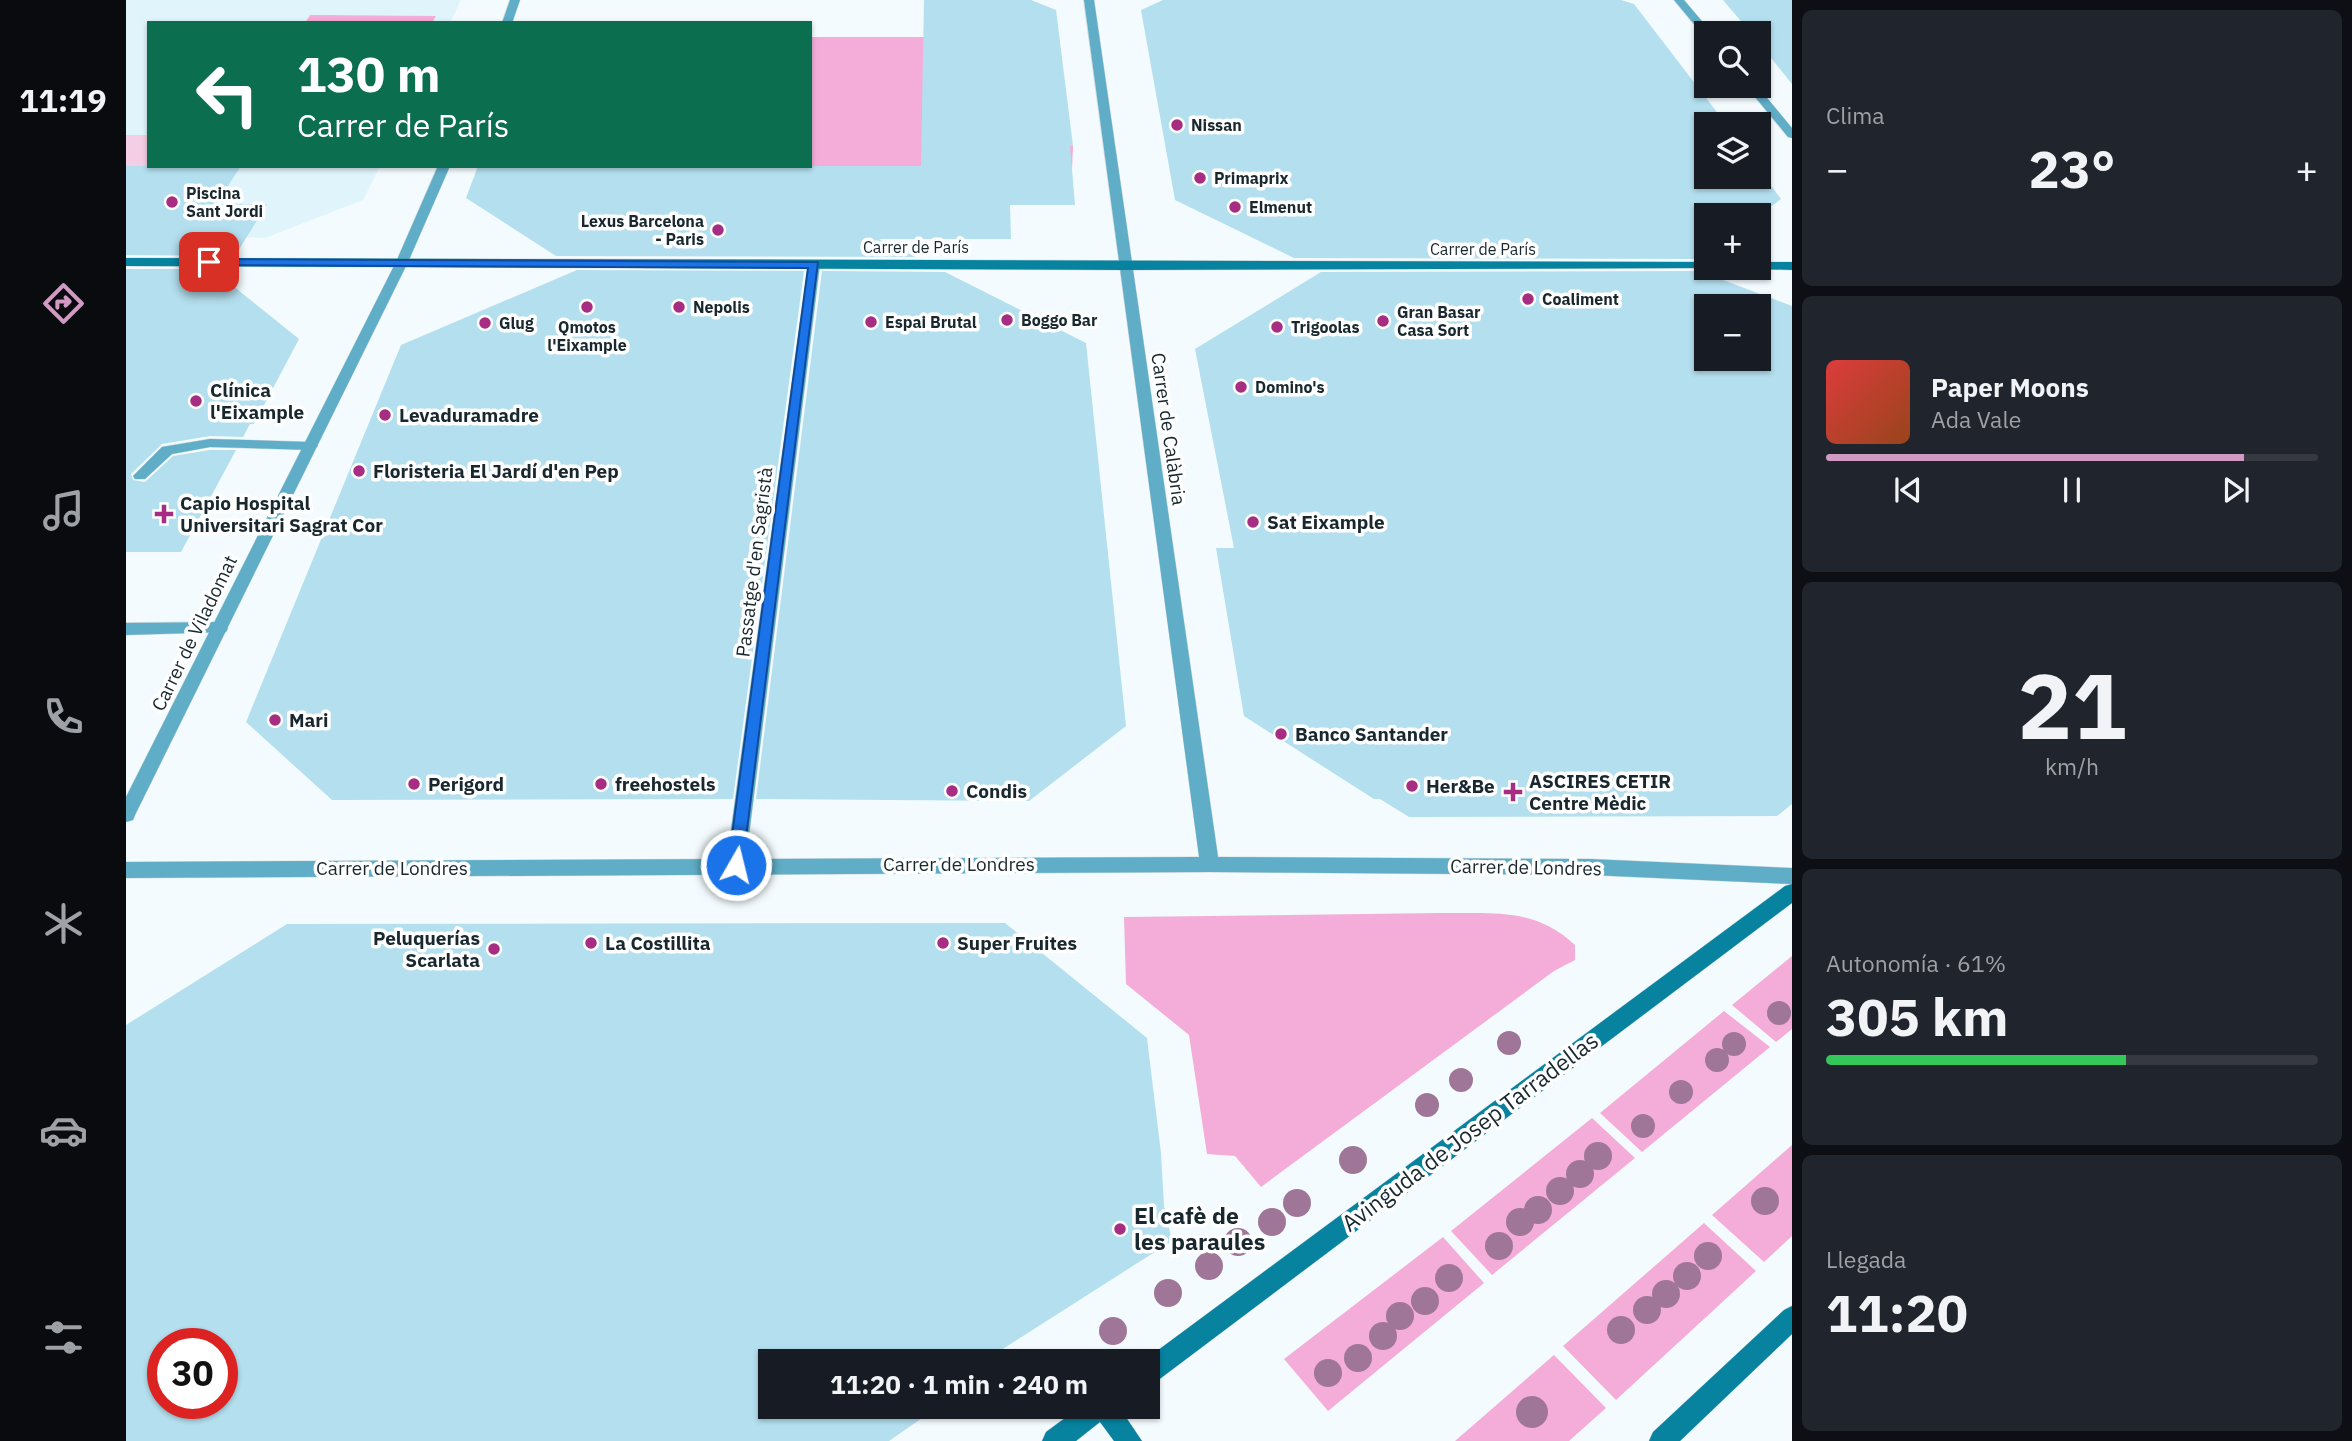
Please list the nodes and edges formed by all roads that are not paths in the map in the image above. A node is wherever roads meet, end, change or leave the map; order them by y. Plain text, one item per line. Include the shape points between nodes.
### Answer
1 (515, 0) edge
2 (1089, 0) edge
3 (1679, 0) edge
4 (508, 21) edge
5 (1697, 21) edge
6 (1761, 98) edge
7 (1792, 135) edge
8 (443, 168) edge
9 (126, 262) edge
10 (402, 262) junction
11 (814, 264) junction
12 (1694, 266) edge
13 (1771, 266) edge
14 (1792, 266) edge
15 (1125, 267) junction
16 (311, 446) junction
17 (140, 476) dead end
18 (220, 628) junction
19 (126, 629) edge
20 (126, 815) edge
21 (1210, 864) junction
22 (736, 865) junction
23 (126, 870) edge
24 (1792, 876) edge
25 (1792, 892) edge
26 (1792, 1318) edge
27 (1160, 1363) edge
28 (1085, 1419) edge
29 (1112, 1419) edge
30 (1055, 1441) edge
31 (1129, 1441) edge
32 (1662, 1441) edge

1 - 4 street
2 - 15 street, Carrer de Calàbria
3 - 5 street
6 - 7 street
8 - 10 street, Carrer de Viladomat
9 - 10 main road, Carrer de París
10 - 11 main road, Carrer de París
10 - 16 street, Carrer de Viladomat
11 - 15 main road, Carrer de París
11 - 22 street, Passatge d'en Sagristà
12 - 15 main road, Carrer de París
13 - 14 main road
15 - 21 street, Carrer de Calàbria
16 - 17 street via 210,443 167,450
16 - 18 street, Carrer de Viladomat
18 - 19 street
18 - 20 street, Carrer de Viladomat
21 - 22 street, Carrer de Londres
21 - 24 street, Carrer de Londres via 1559,867
22 - 23 street, Carrer de Londres
25 - 27 main road, Avinguda de Josep Tarradellas
26 - 32 main road
28 - 30 main road
29 - 31 main road

